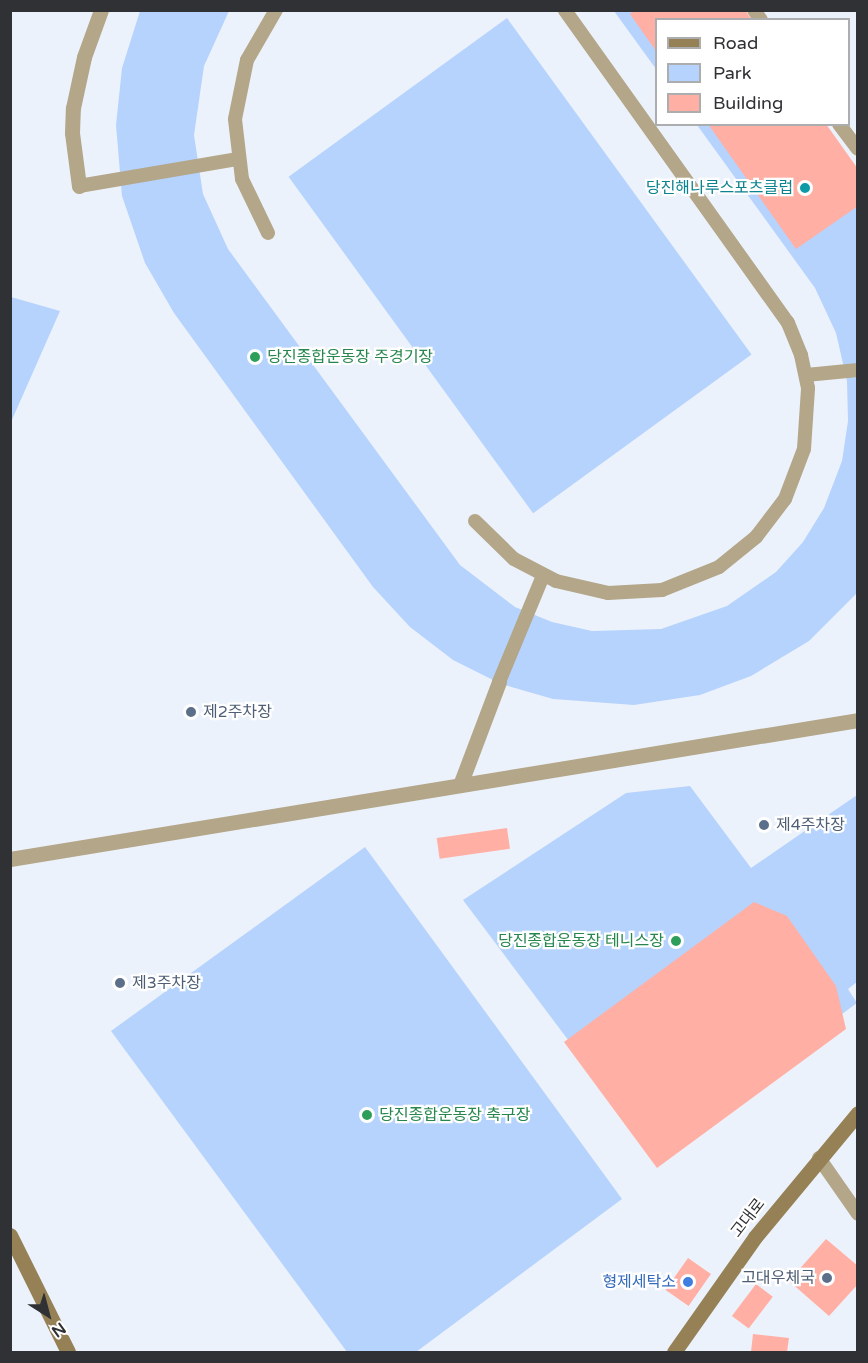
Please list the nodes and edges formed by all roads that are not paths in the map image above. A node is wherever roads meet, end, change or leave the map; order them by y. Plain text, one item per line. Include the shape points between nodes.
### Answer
1 (101, 10) edge
2 (276, 10) edge
3 (565, 10) edge
4 (841, 126) edge
5 (858, 149) edge
6 (237, 159) junction
7 (79, 186) joint
8 (268, 233) dead end
9 (858, 370) edge
10 (806, 375) junction
11 (475, 521) dead end
12 (543, 576) junction
13 (499, 682) joint
14 (854, 720) edge
15 (460, 785) junction
16 (10, 859) edge
17 (858, 1113) edge
18 (819, 1158) junction
19 (858, 1214) edge
20 (10, 1235) edge
21 (68, 1353) edge
22 (674, 1353) edge

1 - 7 street via 84,57 73,108 72,141
2 - 6 lane via 253,47 241,79 235,119
3 - 10 lane via 778,306 794,336
4 - 5 lane
6 - 7 lane
6 - 8 lane via 249,198
9 - 10 lane
10 - 12 lane via 807,429 794,481 770,522 736,555 695,579 642,593 588,591
11 - 12 lane via 514,559
12 - 13 lane
13 - 15 street
14 - 15 street
15 - 16 street
17 - 18 street, 고대로
18 - 19 lane
18 - 22 street, 고대로 via 755,1237
20 - 21 street

